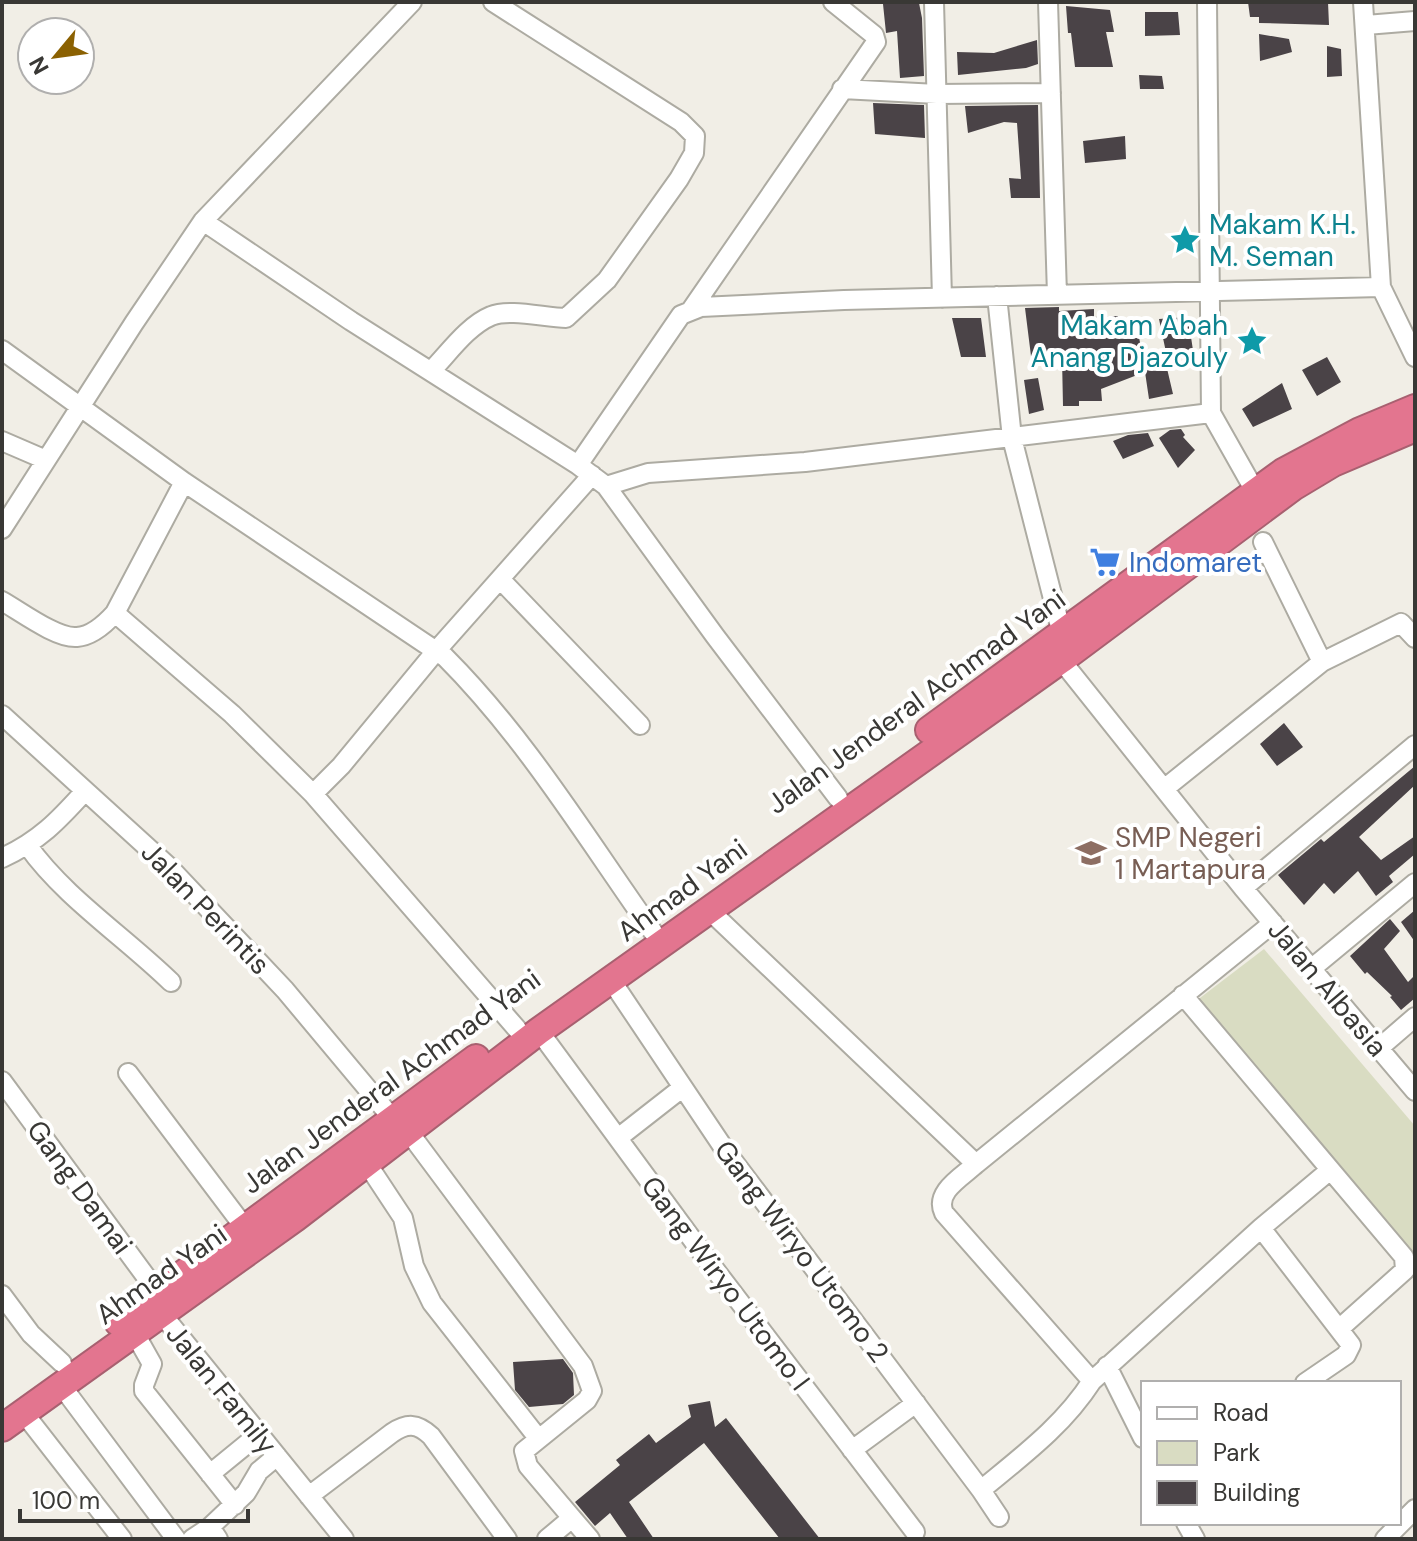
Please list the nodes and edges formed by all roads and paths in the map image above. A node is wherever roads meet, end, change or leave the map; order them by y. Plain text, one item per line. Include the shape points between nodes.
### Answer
1 (412, 2) edge
2 (493, 2) edge
3 (833, 2) edge
4 (934, 2) edge
5 (1048, 2) edge
6 (1207, 2) edge
7 (1363, 2) edge
8 (1415, 21) edge
9 (1366, 25) junction
10 (842, 89) junction
11 (1051, 93) junction
12 (937, 94) junction
13 (203, 221) junction
14 (1381, 287) junction
15 (1211, 290) junction
16 (1057, 295) junction
17 (997, 296) junction
18 (942, 298) junction
19 (691, 310) junction
20 (2, 350) edge
21 (1415, 357) edge
22 (431, 371) junction
23 (82, 406) junction
24 (1415, 408) edge
25 (1211, 413) junction
26 (1415, 428) edge
27 (1012, 438) junction
28 (2, 441) edge
29 (46, 460) junction
30 (592, 475) junction
31 (184, 482) junction
32 (1255, 491) junction
33 (2, 529) edge
34 (1263, 542) dead end
35 (1183, 556) junction
36 (500, 579) junction
37 (2, 601) edge
38 (115, 613) junction
39 (1415, 638) edge
40 (1062, 647) junction
41 (436, 651) junction
42 (1322, 662) junction
43 (2, 715) edge
44 (640, 725) dead end
45 (1415, 745) edge
46 (1164, 789) junction
47 (85, 791) junction
48 (313, 794) junction
49 (838, 798) junction
50 (28, 846) junction
51 (2, 858) edge
52 (1415, 883) edge
53 (1243, 888) junction
54 (709, 910) junction
55 (1273, 923) junction
56 (653, 932) junction
57 (1311, 969) junction
58 (611, 980) junction
59 (171, 982) dead end
60 (1183, 995) junction
61 (1415, 1017) edge
62 (528, 1030) junction
63 (1378, 1049) junction
64 (128, 1073) dead end
65 (2, 1081) edge
66 (682, 1088) junction
67 (1415, 1091) edge
68 (400, 1124) junction
69 (618, 1138) junction
70 (976, 1164) junction
71 (348, 1167) junction
72 (1329, 1171) junction
73 (311, 1190) junction
74 (245, 1228) junction
75 (1261, 1228) junction
76 (2, 1295) edge
77 (159, 1303) junction
78 (1339, 1329) junction
79 (134, 1332) junction
80 (1107, 1366) junction
81 (61, 1374) junction
82 (1092, 1381) junction
83 (1308, 1381) edge
84 (916, 1403) junction
85 (13, 1409) edge
86 (2, 1428) edge
87 (259, 1434) junction
88 (1141, 1434) edge
89 (538, 1438) junction
90 (852, 1450) junction
91 (277, 1456) junction
92 (210, 1474) junction
93 (981, 1490) junction
94 (309, 1496) junction
95 (235, 1505) junction
96 (999, 1517) dead end
97 (572, 1518) junction
98 (915, 1532) dead end
99 (214, 1533) edge
100 (122, 1539) edge
101 (176, 1539) edge
102 (192, 1539) edge
103 (344, 1539) edge
104 (507, 1539) edge
105 (547, 1539) edge
106 (590, 1539) edge

1 - 13 street
2 - 22 street via 681,122 695,136 694,153 607,280 566,318 493,314
3 - 10 street via 876,42
4 - 12 street
5 - 11 street
6 - 15 street
7 - 9 street
8 - 9 street
9 - 14 street
10 - 12 street
10 - 19 street
11 - 12 street
11 - 16 street
12 - 18 street
13 - 22 street
13 - 23 street
14 - 15 street
14 - 21 street
15 - 16 street
15 - 25 street
16 - 17 street
17 - 18 street
17 - 27 street
18 - 19 street
19 - 30 street via 681,315
20 - 23 street
22 - 30 street
23 - 29 street
23 - 31 street
24 - 32 highway, Jalan Jenderal Achmad Yani via 1360,431
25 - 27 street
25 - 32 street
26 - 35 highway via 1320,471
27 - 30 street via 805,462
27 - 40 street
28 - 29 street
29 - 33 street
30 - 36 street
30 - 49 street
31 - 38 street
31 - 41 street
32 - 35 highway, Jalan Jenderal Achmad Yani
34 - 42 street
35 - 40 highway, Jalan Jenderal Achmad Yani
36 - 41 street
36 - 44 street
37 - 38 street via 74,638
38 - 48 street, Gang Wiryo Utomo I via 232,714
39 - 42 street via 1401,623
40 - 46 street, Jalan Albasia
40 - 49 highway, Jalan Jenderal Achmad Yani
40 - 54 highway, Ahmad Yani
41 - 48 street
41 - 56 street via 466,678 521,745
42 - 46 street
43 - 47 street, Jalan Perintis
45 - 53 street
46 - 53 street, Jalan Albasia
47 - 50 street
47 - 68 street, Jalan Perintis via 224,924
48 - 62 street, Gang Wiryo Utomo I
49 - 56 highway, Jalan Jenderal Achmad Yani
50 - 51 street
50 - 59 street via 62,885
52 - 57 street
53 - 55 street, Jalan Albasia
54 - 58 highway, Ahmad Yani
54 - 70 street
55 - 57 street, Jalan Albasia
55 - 60 street
56 - 62 highway, Jalan Jenderal Achmad Yani
57 - 63 street, Jalan Albasia
58 - 62 highway, Ahmad Yani
58 - 66 street, Gang Wiryo Utomo 2
60 - 70 street
60 - 72 street
61 - 63 street
62 - 68 highway, Jalan Jenderal Achmad Yani
62 - 69 street, Gang Wiryo Utomo I
63 - 67 street, Jalan Albasia
64 - 74 street
65 - 77 street, Gang Damai
66 - 69 street
66 - 84 street, Gang Wiryo Utomo 2
68 - 71 highway, Jalan Jenderal Achmad Yani
68 - 89 street, Jalan Perintis via 583,1366 592,1391 587,1400
69 - 90 street, Gang Wiryo Utomo I
70 - 82 street via 942,1195 944,1213
71 - 73 highway, Ahmad Yani
71 - 89 street via 403,1218 414,1266 432,1303
72 - 75 street
72 - 78 street via 1400,1251 1407,1266
73 - 74 highway, Jalan Jenderal Achmad Yani
73 - 77 highway, Ahmad Yani via 295,1218
74 - 77 highway, Jalan Jenderal Achmad Yani
75 - 78 street
75 - 80 street
76 - 81 street
77 - 79 highway, Ahmad Yani
77 - 81 highway, Jalan Jenderal Achmad Yani
77 - 87 street, Jalan Family
78 - 83 street via 1350,1350
79 - 81 highway, Ahmad Yani
79 - 92 street via 152,1364 144,1391
80 - 82 street
80 - 88 street
81 - 85 highway, Jalan Jenderal Achmad Yani
81 - 101 street
82 - 93 street via 1048,1436
84 - 90 street
84 - 93 street, Gang Wiryo Utomo 2
85 - 86 highway
85 - 100 street
87 - 91 street, Jalan Family
87 - 92 street
89 - 97 street via 524,1451 526,1461
90 - 98 street, Gang Wiryo Utomo I
91 - 94 street, Jalan Family
91 - 95 street
92 - 95 street
93 - 96 street, Gang Wiryo Utomo 2
94 - 103 street, Jalan Family
94 - 104 street via 392,1433 413,1425 431,1436
95 - 99 street
97 - 105 street
97 - 106 street
99 - 102 street

